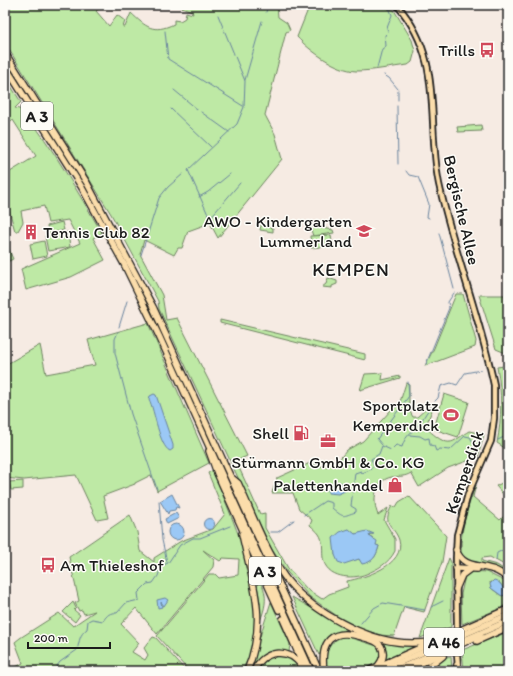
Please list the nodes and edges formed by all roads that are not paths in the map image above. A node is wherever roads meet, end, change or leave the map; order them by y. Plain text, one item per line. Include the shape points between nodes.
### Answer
1 (397, 5) edge
2 (5, 52) edge
3 (5, 66) edge
4 (487, 355) joint
5 (218, 472) junction
6 (230, 476) junction
7 (239, 522) junction
8 (456, 550) junction
9 (456, 567) junction
10 (474, 567) junction
11 (508, 578) edge
12 (508, 581) edge
13 (456, 589) junction
14 (508, 605) edge
15 (508, 609) edge
16 (497, 613) junction
17 (508, 615) edge
18 (508, 621) edge
19 (488, 629) junction
20 (506, 629) edge
21 (433, 642) junction
22 (309, 650) junction
23 (446, 654) junction
24 (432, 659) junction
25 (379, 669) edge
26 (458, 669) edge
27 (247, 671) edge
28 (254, 671) edge
29 (306, 671) edge
30 (311, 671) edge
31 (318, 671) edge
32 (324, 671) edge
33 (368, 671) edge
34 (394, 671) edge
35 (405, 671) edge
36 (424, 671) edge

1 - 4 main road, Bergische Allee via 406,15 426,57 432,88 434,147 439,182
2 - 6 highway, A 3 via 113,229 162,326
3 - 5 highway, A 3 via 76,179 124,264 157,331
4 - 8 main road, Kemperdick via 494,385 495,408 491,441 468,494 460,521
5 - 7 highway
5 - 30 highway, A 3
6 - 21 highway via 238,483 278,567 303,597 343,623 379,638 405,643
6 - 22 highway, A 3
7 - 27 highway via 258,606 256,636
7 - 29 highway
8 - 9 main road, Kemperdick
8 - 10 highway via 463,562
9 - 10 highway
9 - 13 main road, Kemperdick
10 - 11 highway via 496,570
10 - 12 highway via 491,571
10 - 13 highway via 462,574
13 - 26 main road, Kemperdick, bridge
14 - 16 highway
15 - 16 highway
16 - 21 highway
17 - 25 highway, A 46
18 - 19 highway, A 46
19 - 24 highway via 470,642
19 - 34 highway, A 46
20 - 23 highway
21 - 25 highway
22 - 31 highway, A 3
22 - 32 highway
23 - 24 highway
23 - 36 highway
24 - 35 highway
25 - 32 highway via 383,651 378,643 354,634 341,633 326,644 323,655
25 - 33 highway
28 - 29 highway via 263,658 281,653 292,657

